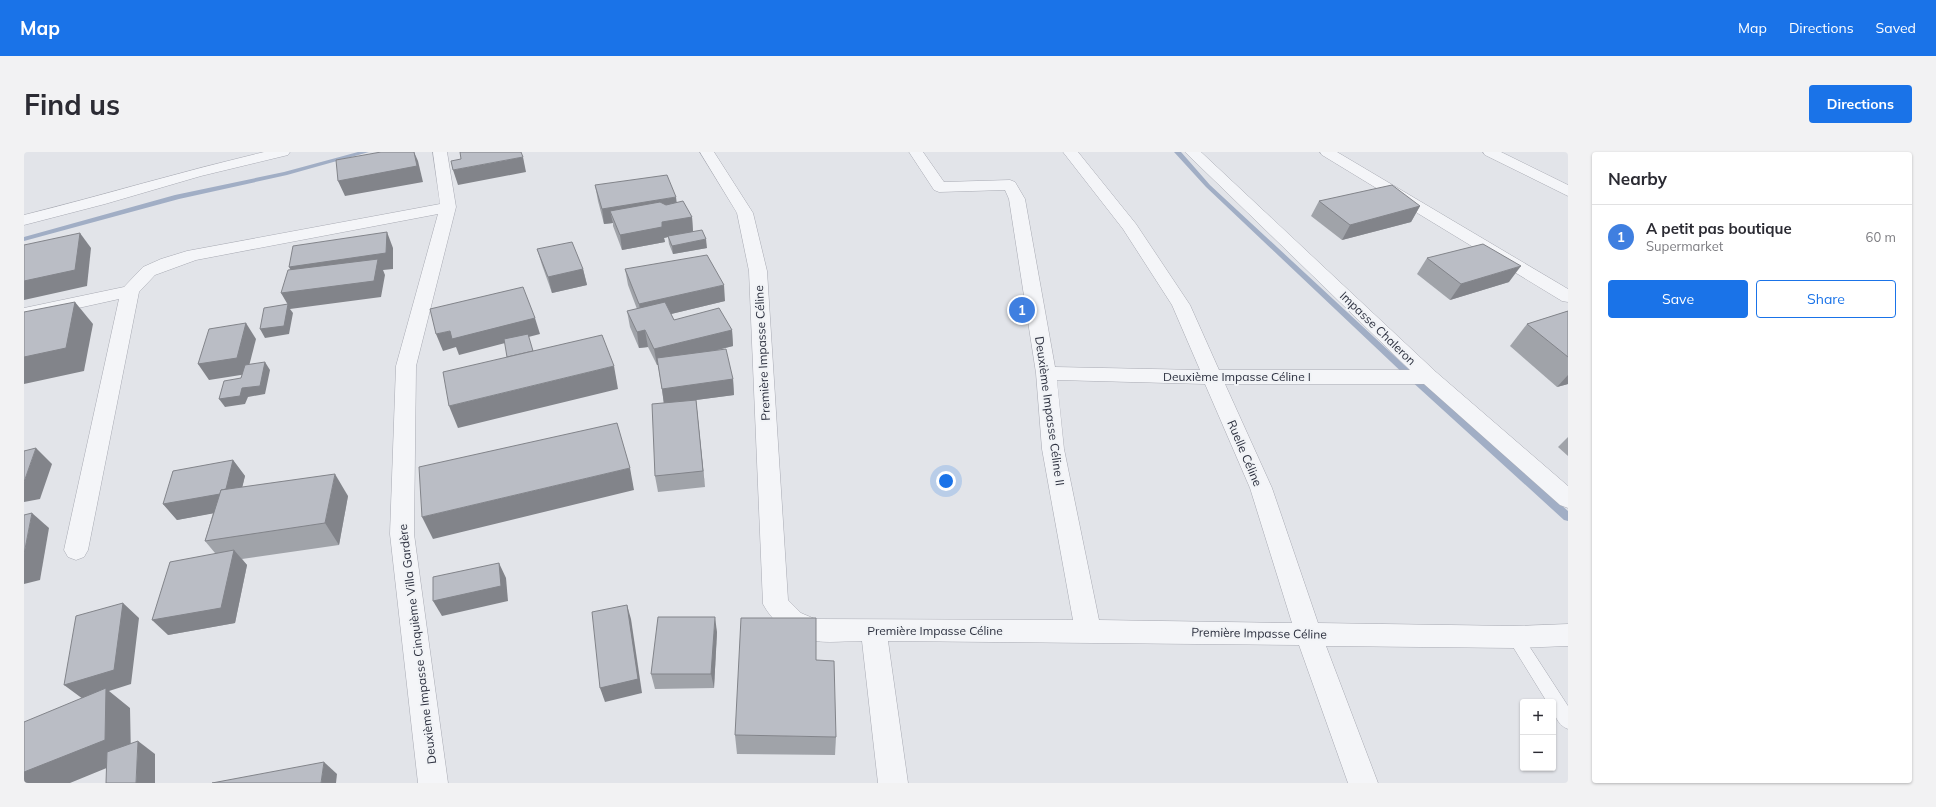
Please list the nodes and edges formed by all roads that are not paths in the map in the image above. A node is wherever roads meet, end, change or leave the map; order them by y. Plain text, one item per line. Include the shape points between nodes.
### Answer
1 (283, 152) edge
2 (440, 152) edge
3 (706, 152) edge
4 (916, 152) edge
5 (1070, 152) edge
6 (1192, 152) edge
7 (1327, 152) edge
8 (1490, 152) edge
9 (1568, 191) edge
10 (448, 207) junction
11 (24, 220) edge
12 (130, 291) junction
13 (1568, 297) edge
14 (24, 314) edge
15 (1046, 373) junction
16 (1212, 377) junction
17 (1429, 377) junction
18 (1568, 499) edge
19 (76, 550) dead end
20 (873, 629) junction
21 (1088, 631) junction
22 (1308, 633) junction
23 (1568, 635) edge
24 (1516, 638) junction
25 (1568, 721) edge
26 (433, 783) edge
27 (893, 783) edge
28 (1363, 783) edge

1 - 11 street via 197,172
2 - 10 street, Deuxième Impasse Cinquième Villa Gardère
3 - 20 street, Première Impasse Céline via 745,213 758,271 776,604 792,621 814,630
4 - 15 street, Deuxième Impasse Céline II via 939,187 1010,185 1017,199
5 - 16 street, Ruelle Céline via 1130,227 1181,305
6 - 17 street, Impasse Chaleron
7 - 13 street
8 - 9 street
10 - 12 street via 193,255 149,271
10 - 26 street, Deuxième Impasse Cinquième Villa Gardère via 406,366 402,518
12 - 14 street
12 - 19 street
15 - 16 street, Deuxième Impasse Céline I
15 - 21 street, Deuxième Impasse Céline II via 1053,449
16 - 17 street, Deuxième Impasse Céline I
16 - 22 street, Ruelle Céline via 1261,488
17 - 18 street, Impasse Chaleron
20 - 21 street, Première Impasse Céline
20 - 27 street
21 - 22 street, Première Impasse Céline
22 - 24 street, Première Impasse Céline
22 - 28 street, Ruelle Céline
23 - 24 street, Première Impasse Céline
24 - 25 lane

